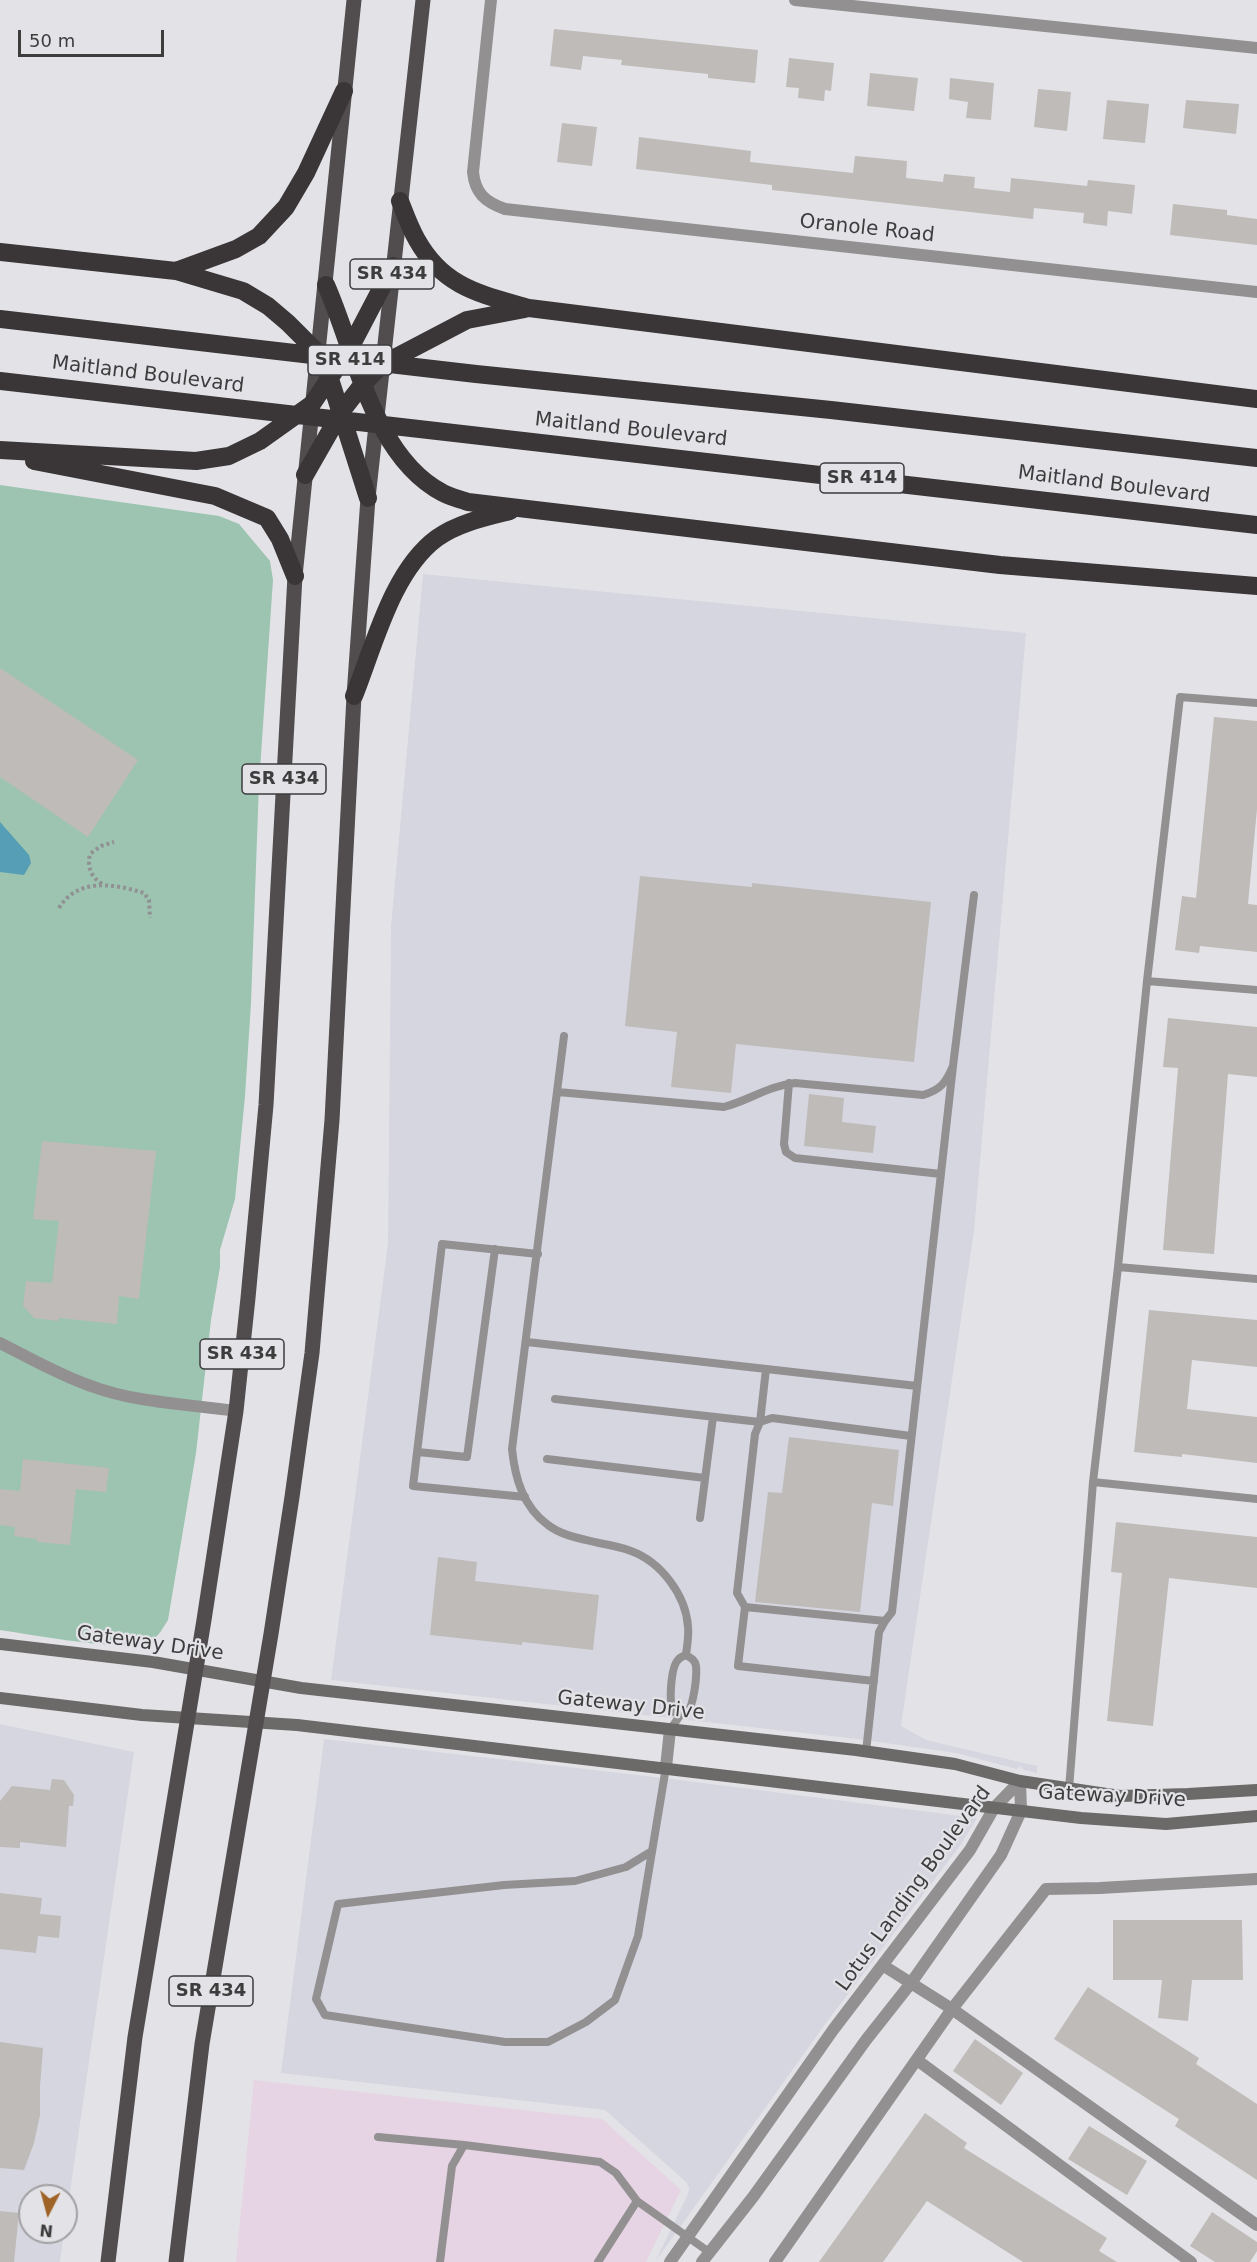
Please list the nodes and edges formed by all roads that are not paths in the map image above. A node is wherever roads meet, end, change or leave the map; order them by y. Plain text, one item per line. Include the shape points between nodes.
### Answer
1 (354, 0) edge
2 (423, 0) edge
3 (491, 0) edge
4 (795, 0) edge
5 (1257, 48) edge
6 (344, 91) junction
7 (401, 193) junction
8 (0, 252) edge
9 (393, 266) junction
10 (176, 271) junction
11 (326, 285) junction
12 (1257, 292) edge
13 (529, 308) junction
14 (0, 319) edge
15 (349, 350) junction
16 (317, 352) junction
17 (382, 364) junction
18 (330, 379) junction
19 (0, 381) edge
20 (362, 385) junction
21 (1257, 399) edge
22 (312, 404) junction
23 (341, 412) junction
24 (377, 417) junction
25 (0, 450) edge
26 (0, 455) edge
27 (1257, 458) edge
28 (305, 475) junction
29 (368, 498) junction
30 (522, 508) junction
31 (1257, 525) edge
32 (295, 576) junction
33 (1257, 585) edge
34 (354, 696) junction
35 (1257, 703) edge
36 (974, 895) dead end
37 (1147, 981) junction
38 (1257, 990) edge
39 (564, 1036) dead end
40 (952, 1066) junction
41 (789, 1083) junction
42 (558, 1092) junction
43 (941, 1174) junction
44 (495, 1250) junction
45 (538, 1254) junction
46 (1118, 1267) junction
47 (1257, 1279) edge
48 (527, 1342) junction
49 (0, 1343) edge
50 (766, 1369) junction
51 (917, 1386) junction
52 (555, 1399) dead end
53 (236, 1411) junction
54 (713, 1417) junction
55 (760, 1422) junction
56 (911, 1436) junction
57 (418, 1452) junction
58 (547, 1459) dead end
59 (705, 1478) junction
60 (1093, 1482) junction
61 (525, 1497) junction
62 (1257, 1499) edge
63 (700, 1518) dead end
64 (745, 1607) junction
65 (885, 1621) junction
66 (0, 1644) edge
67 (687, 1655) junction
68 (196, 1669) junction
69 (263, 1681) junction
70 (874, 1681) junction
71 (0, 1698) edge
72 (681, 1714) junction
73 (189, 1718) junction
74 (256, 1722) junction
75 (670, 1730) junction
76 (866, 1752) junction
77 (666, 1767) junction
78 (1020, 1781) junction
79 (1069, 1789) junction
80 (1257, 1790) edge
81 (994, 1808) junction
82 (1021, 1811) junction
83 (1257, 1816) edge
84 (652, 1851) junction
85 (1257, 1879) edge
86 (884, 1966) junction
87 (911, 1983) junction
88 (952, 2010) junction
89 (917, 2060) junction
90 (378, 2137) dead end
91 (464, 2145) junction
92 (637, 2201) junction
93 (1257, 2225) edge
94 (686, 2238) junction
95 (706, 2257) edge
96 (108, 2262) edge
97 (176, 2262) edge
98 (440, 2262) edge
99 (598, 2262) edge
100 (669, 2262) edge
101 (775, 2262) edge
102 (1191, 2262) edge

1 - 6 main road, SR 434
2 - 7 main road, SR 434
3 - 12 street, Oranole Road via 473,160 478,192 494,205
4 - 5 street
6 - 10 highway via 306,173 286,207 259,237
6 - 11 main road, SR 434
7 - 9 main road, SR 434
7 - 13 highway via 416,239 433,266 470,290
8 - 10 highway
9 - 15 highway
9 - 17 main road, SR 434
10 - 16 highway via 243,291 268,306
11 - 15 highway
11 - 16 main road, SR 434
13 - 17 highway via 468,320
13 - 21 highway
14 - 27 highway, Maitland Boulevard / SR 414
15 - 18 highway
15 - 20 highway
16 - 18 highway
16 - 22 main road, SR 434
17 - 20 highway
17 - 24 main road, SR 434
18 - 22 highway
18 - 23 highway
19 - 31 highway, Maitland Boulevard / SR 414
20 - 23 highway
20 - 24 highway
22 - 25 highway via 260,441 218,458 196,461
22 - 28 main road, SR 434
23 - 28 highway
23 - 29 highway
24 - 29 main road, SR 434
24 - 30 highway via 403,459 442,492 468,502
26 - 32 highway via 215,496 267,518
28 - 32 main road, SR 434
29 - 34 main road, SR 434
30 - 33 highway via 1000,565
30 - 34 highway via 472,521 438,538 423,551 401,580
32 - 53 main road, SR 434 via 266,1105
34 - 69 main road, SR 434 via 332,1120 312,1353
35 - 37 lane via 1180,697
36 - 40 lane
37 - 38 lane
37 - 46 lane
39 - 42 lane
40 - 41 lane via 937,1091 923,1095
40 - 43 lane
41 - 42 lane via 724,1107
41 - 43 lane via 784,1144 786,1152 795,1158
42 - 45 lane
43 - 51 lane
44 - 45 lane
44 - 57 lane via 467,1457
44 - 57 lane via 442,1244
45 - 48 lane
46 - 47 lane
46 - 60 lane
48 - 50 lane
48 - 61 lane via 512,1449 514,1472
49 - 53 street via 57,1372 111,1392
50 - 51 lane
50 - 55 lane
51 - 56 lane
52 - 54 lane
53 - 68 main road, SR 434
54 - 55 lane
54 - 59 lane
55 - 56 lane via 772,1418
55 - 64 lane via 755,1434 737,1593
56 - 65 lane via 892,1612
57 - 61 lane via 413,1486
58 - 59 lane
59 - 63 lane
60 - 62 lane
60 - 79 lane
61 - 67 lane via 529,1507 548,1526 573,1537 632,1551 658,1567 674,1586 684,1609
64 - 65 lane
64 - 70 lane via 738,1666
65 - 70 lane via 879,1632
66 - 68 street, Gateway Drive
67 - 72 lane via 696,1666 693,1704 687,1713
67 - 72 lane via 676,1661 673,1668 671,1708
68 - 69 street, Gateway Drive
68 - 73 main road, SR 434
69 - 74 main road, SR 434
69 - 75 street, Gateway Drive
70 - 76 lane
71 - 73 street, Gateway Drive
72 - 75 lane
73 - 74 street, Gateway Drive
73 - 96 main road, SR 434 via 135,2037
74 - 77 street, Gateway Drive
74 - 97 main road, SR 434 via 202,2044
75 - 76 street, Gateway Drive
75 - 77 street
76 - 78 street, Gateway Drive via 955,1764
77 - 81 street, Gateway Drive
77 - 84 lane
78 - 79 street, Gateway Drive
78 - 81 street, Lotus Landing Boulevard
78 - 82 street, Lotus Landing Boulevard
79 - 80 street, Gateway Drive via 1120,1796
81 - 82 street, Gateway Drive
81 - 86 street, Lotus Landing Boulevard via 970,1850
82 - 83 street, Gateway Drive via 1166,1824
82 - 87 street, Lotus Landing Boulevard via 1001,1855
84 - 84 lane via 638,1936 615,2000 586,2022 548,2042 505,2042 325,2015 316,1999 338,1904 575,1881 626,1867
85 - 88 street via 1046,1888
86 - 87 street
86 - 94 street, Lotus Landing Boulevard via 833,2030
87 - 88 street
87 - 95 street, Lotus Landing Boulevard
88 - 89 street
88 - 93 street
89 - 101 street
89 - 102 street
90 - 91 lane
91 - 92 lane via 600,2162 616,2173
91 - 98 lane via 452,2166
92 - 94 lane
92 - 99 lane
94 - 95 lane
94 - 100 street, Lotus Landing Boulevard

